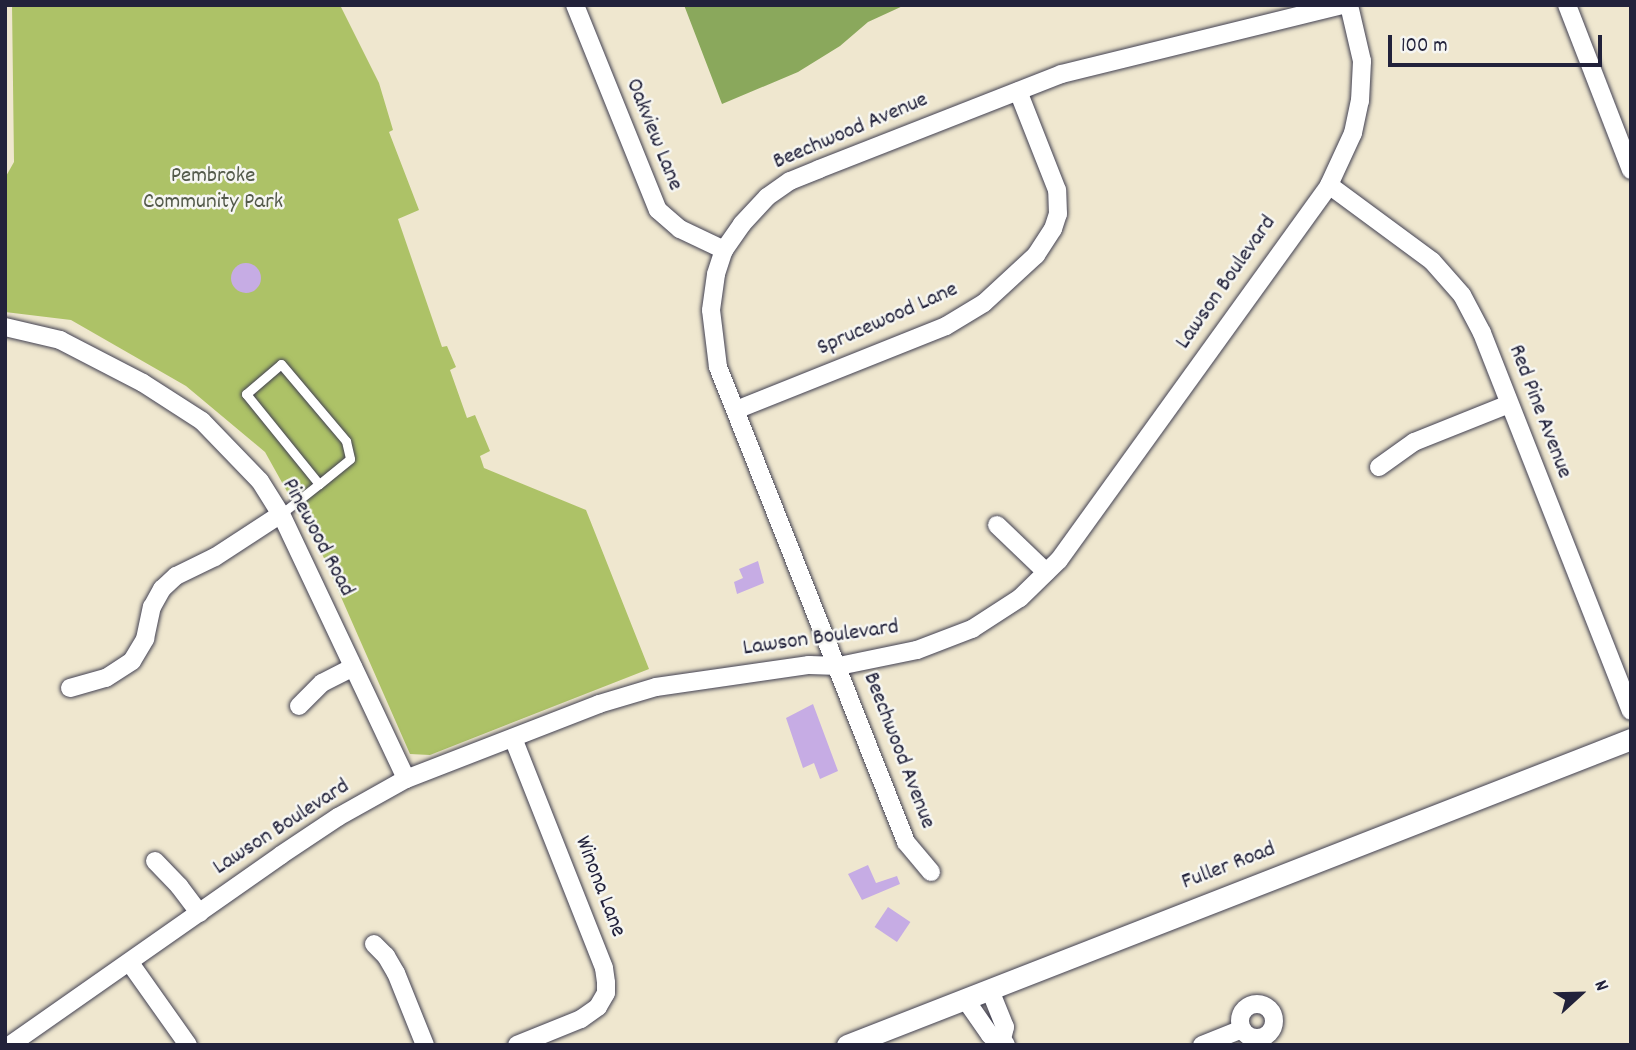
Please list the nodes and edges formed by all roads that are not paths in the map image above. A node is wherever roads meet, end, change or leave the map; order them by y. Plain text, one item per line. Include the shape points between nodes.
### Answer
1 (575, 5) edge
2 (1342, 5) edge
3 (1349, 5) edge
4 (1567, 5) edge
5 (1018, 91) junction
6 (1631, 170) edge
7 (1329, 185) junction
8 (724, 250) junction
9 (5, 327) edge
10 (1510, 404) junction
11 (736, 410) junction
12 (1378, 467) dead end
13 (319, 484) junction
14 (281, 514) junction
15 (997, 525) dead end
16 (1046, 572) junction
17 (839, 666) junction
18 (353, 667) junction
19 (70, 688) dead end
20 (299, 706) dead end
21 (1631, 711) edge
22 (513, 738) junction
23 (1631, 739) edge
24 (406, 779) junction
25 (155, 861) dead end
26 (931, 872) dead end
27 (199, 913) junction
28 (374, 944) dead end
29 (130, 962) junction
30 (990, 989) junction
31 (965, 999) junction
32 (1242, 1029) dead end
33 (1004, 1042) edge
34 (7, 1044) edge
35 (188, 1045) edge
36 (425, 1045) edge
37 (517, 1045) edge
38 (847, 1045) edge
39 (1202, 1045) edge

1 - 8 street, Oakview Lane via 658,211 680,229
2 - 5 street, Beechwood Avenue via 1083,66
3 - 7 street, Lawson Boulevard via 1362,61 1360,101 1349,143
4 - 6 street
5 - 8 street, Beechwood Avenue via 790,181 741,223
5 - 11 street, Sprucewood Lane via 1059,203 1053,229 1036,255 985,303 946,326
7 - 10 street, Red Pine Avenue via 1432,261 1462,295
7 - 16 street, Lawson Boulevard via 1104,500
8 - 11 street, Beechwood Avenue via 711,310 718,367
9 - 14 street, Pinewood Road via 60,340 182,407 228,446 260,481
10 - 12 street via 1414,442
10 - 21 street, Red Pine Avenue
11 - 17 street, Beechwood Avenue
13 - 13 lane via 246,394 281,364 346,441 350,459
13 - 14 lane
14 - 18 street, Pinewood Road
14 - 19 street via 176,576 152,607 145,639 132,661 106,678
15 - 16 street
16 - 17 street, Lawson Boulevard via 997,615 951,638
17 - 22 street, Lawson Boulevard via 809,665 656,687
17 - 26 street, Beechwood Avenue via 906,842
18 - 20 street via 323,683
18 - 24 street, Pinewood Road
22 - 24 street, Lawson Boulevard
22 - 37 street, Winona Lane via 606,983 598,1007
23 - 30 street, Fuller Road
24 - 27 street, Lawson Boulevard via 338,817
25 - 27 street
27 - 29 street, Lawson Boulevard
28 - 36 street via 396,973
29 - 34 street, Lawson Boulevard
29 - 35 street
30 - 31 street, Fuller Road
30 - 33 street via 1005,1027
31 - 33 street via 990,1035
31 - 38 street, Fuller Road
32 - 39 street

